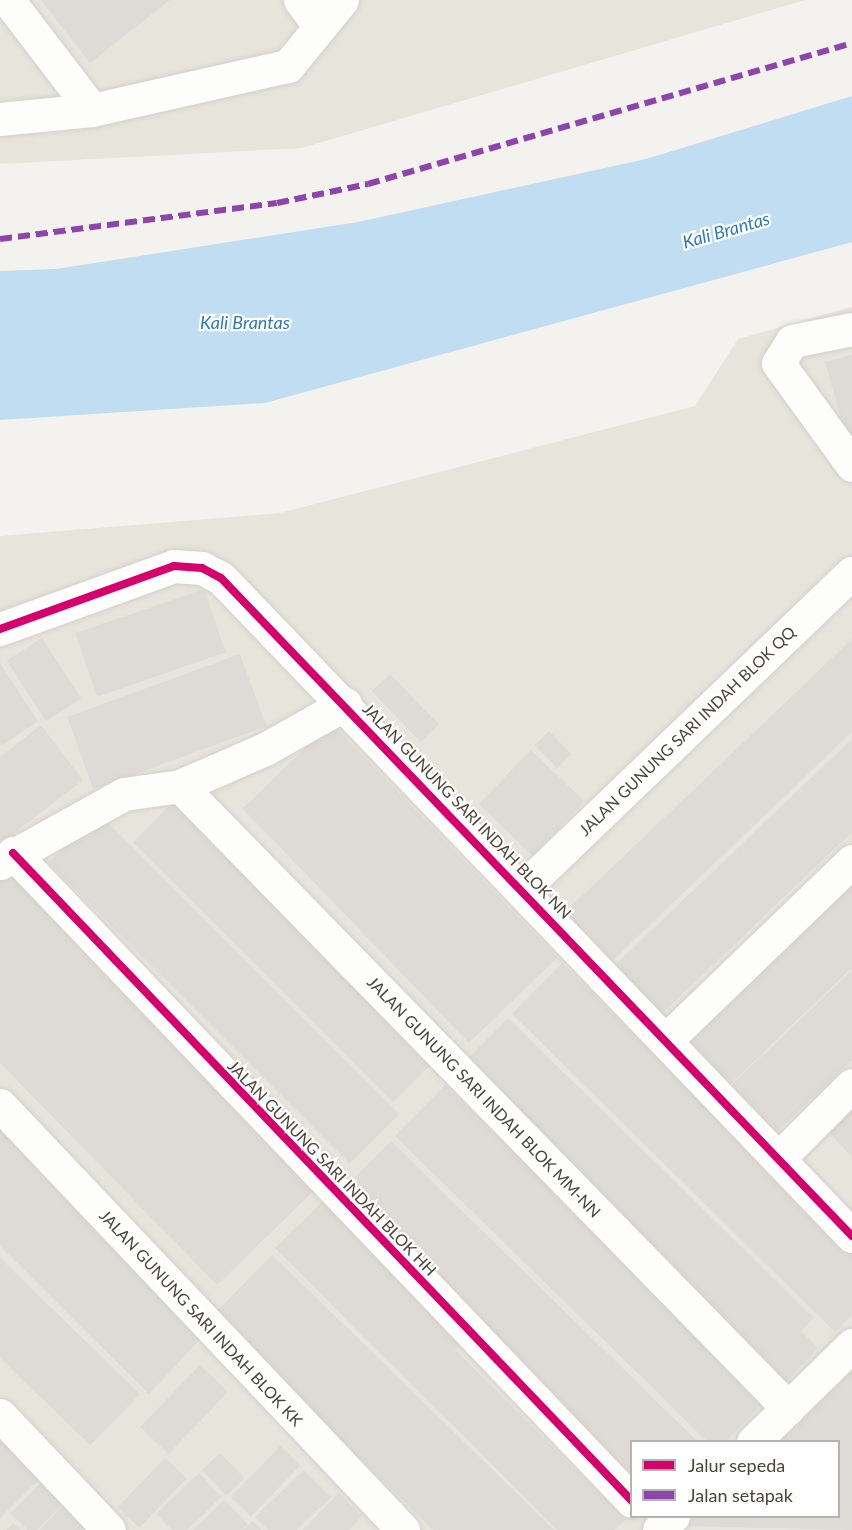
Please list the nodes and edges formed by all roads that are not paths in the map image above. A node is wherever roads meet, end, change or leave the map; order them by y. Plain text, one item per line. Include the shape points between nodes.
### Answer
1 (8, 0) edge
2 (342, 0) edge
3 (309, 13) edge
4 (92, 110) junction
5 (0, 119) edge
6 (852, 328) edge
7 (852, 465) edge
8 (852, 573) edge
9 (0, 629) edge
10 (345, 704) junction
11 (180, 786) junction
12 (7, 858) edge
13 (852, 861) edge
14 (522, 889) junction
15 (666, 1040) junction
16 (852, 1085) edge
17 (0, 1105) edge
18 (779, 1158) junction
19 (852, 1236) edge
20 (852, 1345) edge
21 (788, 1408) junction
22 (0, 1415) edge
23 (755, 1440) edge
24 (630, 1499) edge
25 (648, 1518) edge
26 (671, 1518) edge
27 (109, 1530) edge
28 (403, 1530) edge
29 (659, 1530) edge

1 - 4 street
2 - 3 street
3 - 4 street via 288,66
4 - 5 street
6 - 7 street via 786,349
8 - 14 street, JALAN GUNUNG SARI INDAH BLOK QQ
9 - 10 street, JALAN GUNUNG SARI INDAH BLOK NN via 174,566 202,568 221,578
10 - 11 street via 265,749
10 - 14 street, JALAN GUNUNG SARI INDAH BLOK NN
11 - 12 street via 123,794
11 - 21 street, JALAN GUNUNG SARI INDAH BLOK MM-NN
12 - 24 street, JALAN GUNUNG SARI INDAH BLOK HH
13 - 15 street
14 - 15 street, JALAN GUNUNG SARI INDAH BLOK NN
15 - 18 street, JALAN GUNUNG SARI INDAH BLOK NN
16 - 18 street
17 - 28 street, JALAN GUNUNG SARI INDAH BLOK KK
18 - 19 street, JALAN GUNUNG SARI INDAH BLOK NN
20 - 21 street
21 - 23 street
22 - 27 street
25 - 29 street
26 - 29 street

